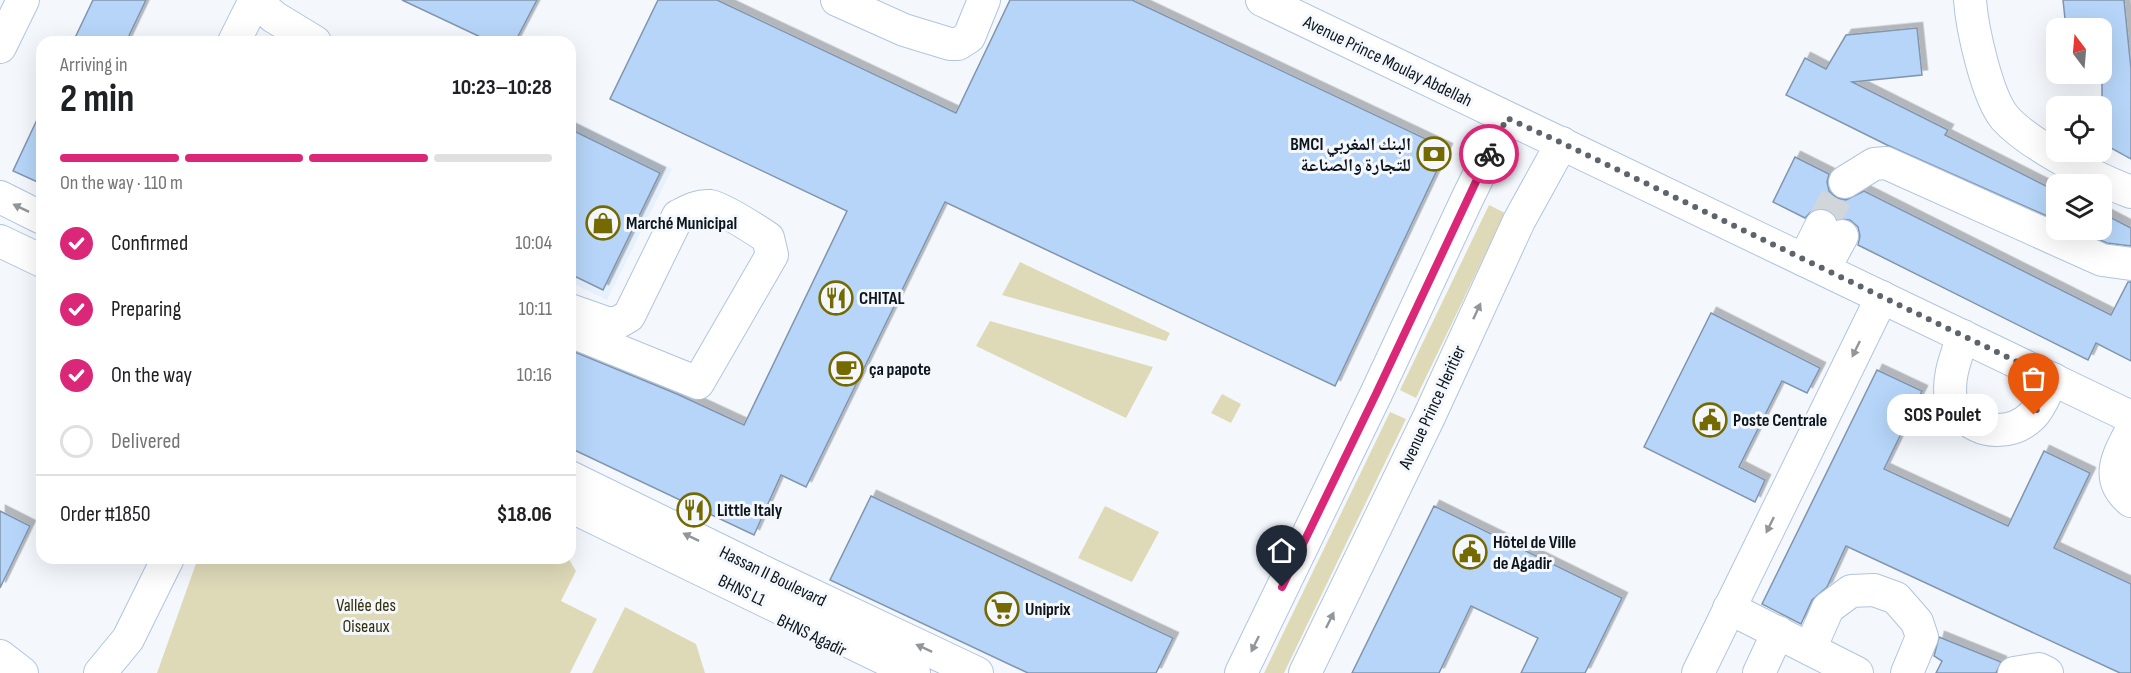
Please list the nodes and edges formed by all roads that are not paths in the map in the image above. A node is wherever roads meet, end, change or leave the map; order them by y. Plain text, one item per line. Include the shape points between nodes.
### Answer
1 (23, 0) edge
2 (837, 0) edge
3 (984, 0) edge
4 (1262, 0) edge
5 (1970, 0) edge
6 (237, 36) edge
7 (305, 36) edge
8 (0, 47) edge
9 (1507, 118) junction
10 (1562, 143) junction
11 (1857, 181) tunnel mouth
12 (2131, 192) edge
13 (0, 198) edge
14 (36, 215) edge
15 (1832, 231) tunnel mouth
16 (0, 232) edge
17 (0, 241) edge
18 (36, 249) edge
19 (36, 258) edge
20 (1814, 264) junction
21 (2131, 264) edge
22 (1882, 297) junction
23 (576, 312) edge
24 (576, 334) edge
25 (1963, 336) junction
26 (2053, 379) junction
27 (2131, 417) edge
28 (2131, 431) edge
29 (576, 480) edge
30 (2131, 501) edge
31 (576, 509) edge
32 (576, 521) edge
33 (165, 564) edge
34 (1729, 608) junction
35 (1778, 632) junction
36 (128, 639) junction
37 (1810, 649) junction
38 (0, 656) edge
39 (22, 673) edge
40 (100, 673) edge
41 (129, 673) edge
42 (892, 673) edge
43 (914, 673) edge
44 (977, 673) edge
45 (1240, 673) edge
46 (1305, 673) edge
47 (1698, 673) edge
48 (1759, 673) edge
49 (1857, 673) edge
50 (1906, 673) edge
51 (2014, 673) edge
52 (2047, 673) edge

1 - 8 street
2 - 3 street via 904,30 950,45 969,38
4 - 9 street, Avenue Prince Moulay Abdellah
5 - 12 street via 1980,54 2004,117 2022,134 2063,160
6 - 7 street via 255,0
9 - 10 street, Avenue Prince Moulay Abdellah
9 -> 45 street
10 - 20 street, Avenue Prince Moulay Abdellah
46 -> 10 street, Avenue Prince Heritier via 1519,221
11 - 21 street via 1874,164 1886,163 2102,260
14 -> 13 street
15 - 20 street
16 - 18 street
17 - 19 street
20 - 22 street, Avenue Prince Moulay Abdellah
22 - 25 street, Avenue Prince Moulay Abdellah
22 -> 34 street
23 - 24 street via 607,323 617,323 629,316 678,216 693,208 710,206 768,238 772,255 698,382
25 - 26 street, Avenue Prince Moulay Abdellah
25 - 26 street via 1950,383 1952,403 1970,423 1993,431 2016,427 2034,415
26 - 27 street, Avenue Prince Moulay Abdellah
28 - 30 street via 2117,456 2115,476 2123,495
44 -> 29 street, Hassan II Boulevard
31 - 43 street, BHNS L1
32 - 42 street, BHNS Agadir
33 - 36 street
34 - 35 street
34 - 47 street
35 - 37 street
35 - 48 street
36 - 40 street
36 - 41 street
37 - 49 street
37 - 50 street via 1828,608 1851,591 1874,590 1896,598 1917,622 1922,637
38 - 39 street
51 - 52 street via 2039,669

